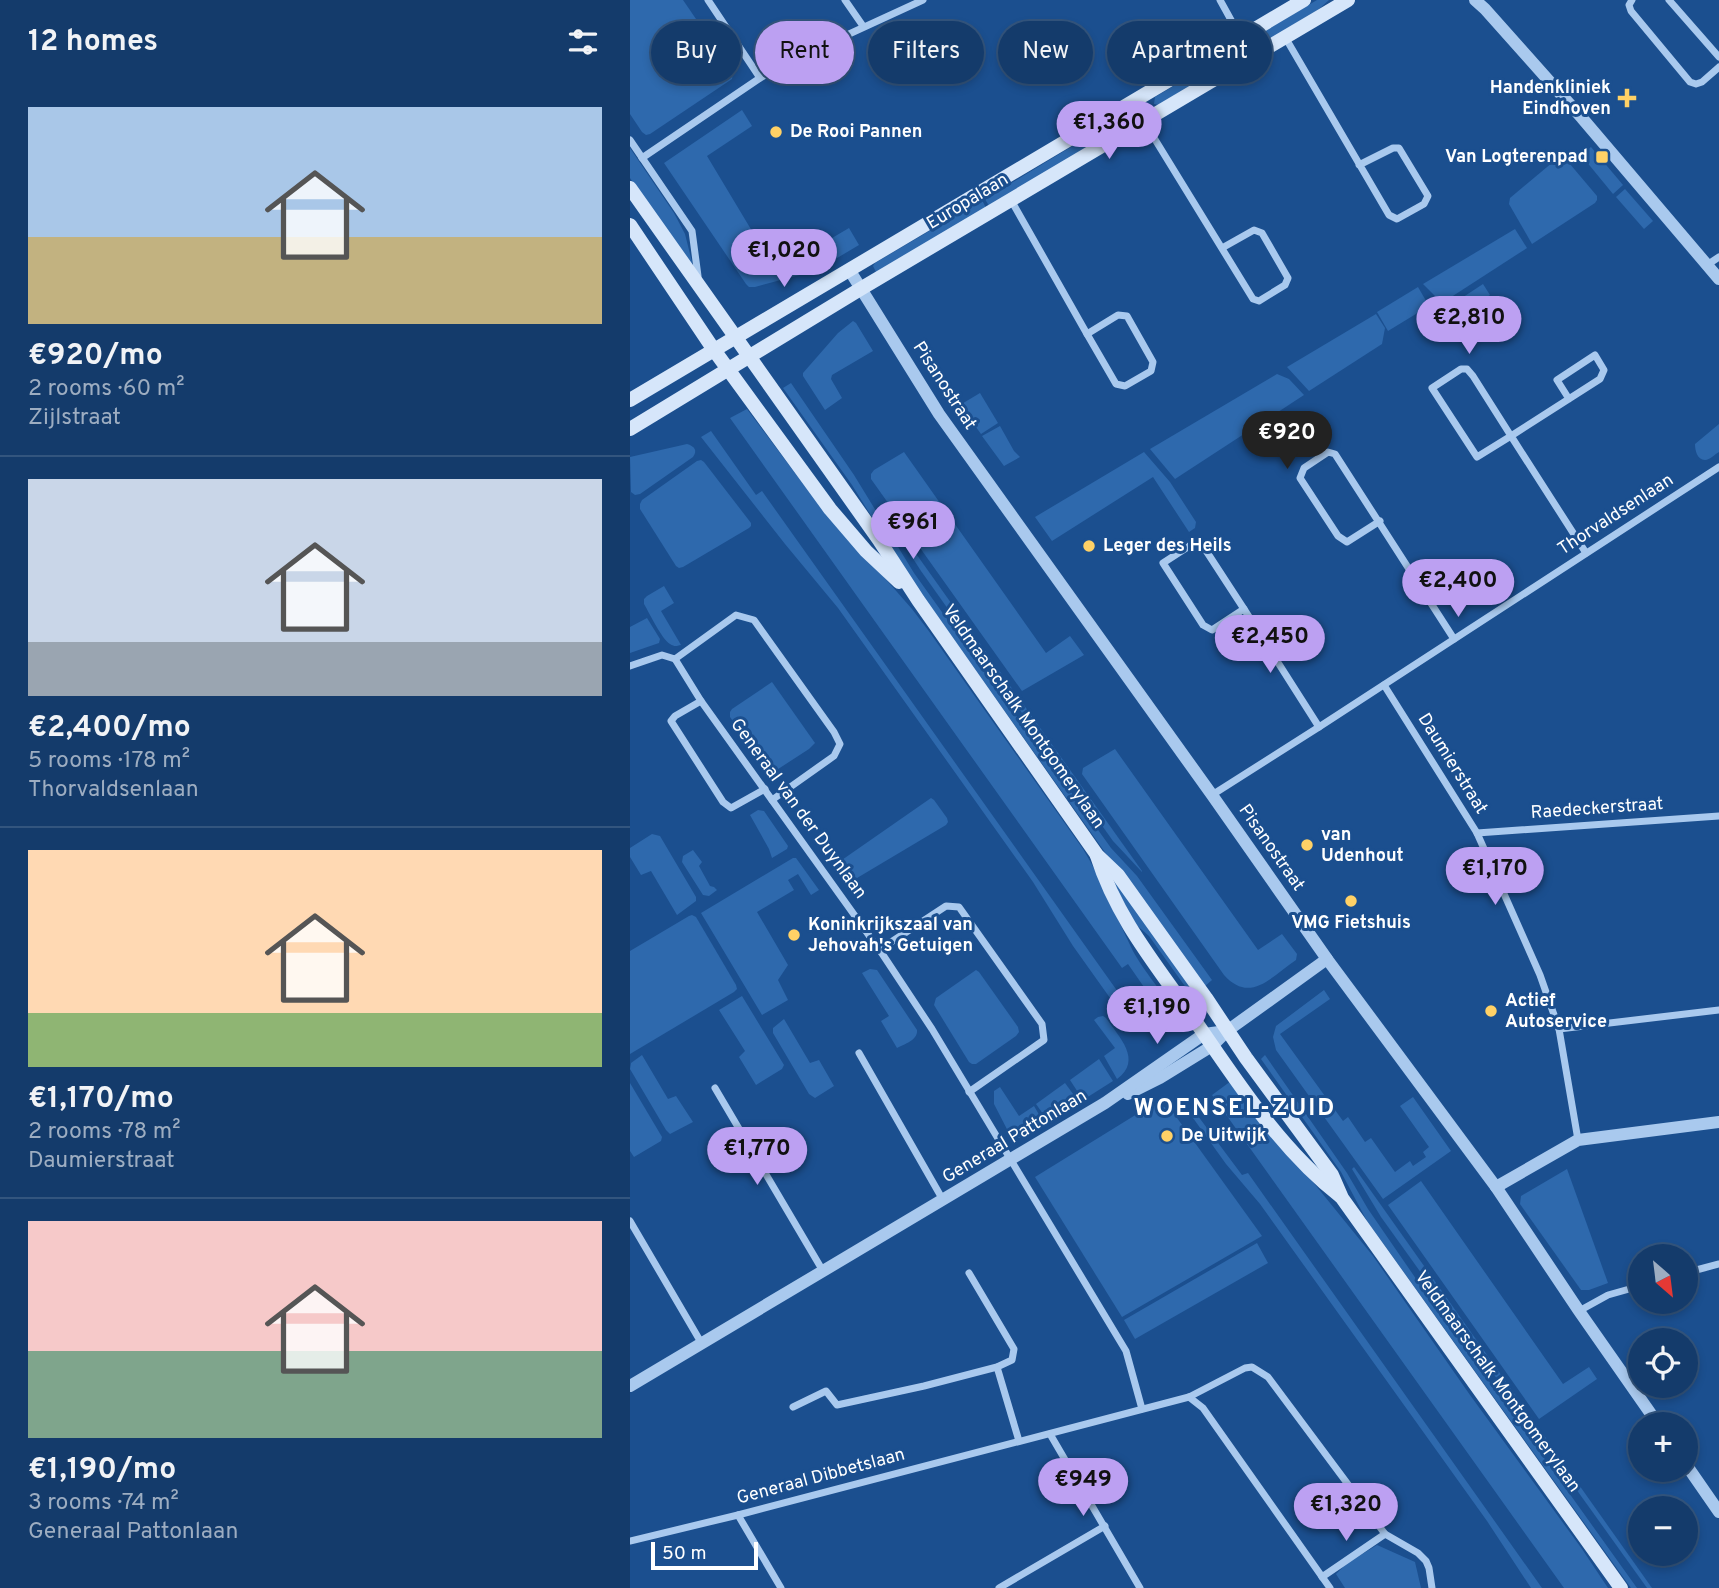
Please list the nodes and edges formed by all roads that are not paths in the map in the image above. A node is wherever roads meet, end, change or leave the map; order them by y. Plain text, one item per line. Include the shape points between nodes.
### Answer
1 (708, 0) edge
2 (845, 0) edge
3 (923, 0) edge
4 (1220, 0) edge
5 (1304, 0) edge
6 (1348, 0) edge
7 (1475, 0) edge
8 (1632, 0) edge
9 (1669, 0) edge
10 (1483, 5) edge
11 (1232, 21) edge
12 (1269, 21) edge
13 (863, 26) junction
14 (854, 30) edge
15 (1285, 37) junction
16 (1719, 57) edge
17 (1719, 67) edge
18 (755, 70) edge
19 (755, 81) edge
20 (1163, 84) edge
21 (1132, 102) junction
22 (1143, 121) junction
23 (630, 140) edge
24 (642, 158) junction
25 (1359, 165) junction
26 (630, 187) edge
27 (1011, 200) junction
28 (630, 225) edge
29 (1222, 248) junction
30 (1719, 257) edge
31 (1707, 265) junction
32 (850, 271) junction
33 (1719, 279) edge
34 (701, 287) junction
35 (862, 288) junction
36 (1087, 334) junction
37 (736, 337) junction
38 (714, 350) junction
39 (749, 356) junction
40 (728, 369) junction
41 (1569, 399) junction
42 (630, 400) edge
43 (630, 429) edge
44 (1511, 436) junction
45 (1719, 467) edge
46 (1380, 521) junction
47 (1586, 553) junction
48 (918, 600) junction
49 (1244, 609) junction
50 (1454, 639) junction
51 (675, 659) junction
52 (630, 666) edge
53 (1384, 685) junction
54 (701, 701) junction
55 (1319, 727) junction
56 (765, 789) junction
57 (1212, 795) junction
58 (772, 800) junction
59 (1719, 816) edge
60 (1477, 833) junction
61 (1097, 855) junction
62 (879, 950) junction
63 (1327, 959) junction
64 (1719, 1010) edge
65 (1559, 1029) junction
66 (1227, 1031) junction
67 (1208, 1040) junction
68 (859, 1053) dead end
69 (715, 1088) dead end
70 (969, 1092) junction
71 (1719, 1122) edge
72 (1578, 1140) junction
73 (1010, 1160) junction
74 (1496, 1186) junction
75 (1342, 1198) junction
76 (943, 1200) junction
77 (630, 1221) edge
78 (1719, 1264) edge
79 (1698, 1270) edge
80 (823, 1271) junction
81 (969, 1273) dead end
82 (1628, 1289) edge
83 (1579, 1311) junction
84 (702, 1344) junction
85 (997, 1367) junction
86 (630, 1386) edge
87 (1189, 1397) junction
88 (793, 1407) dead end
89 (1142, 1409) junction
90 (1650, 1412) edge
91 (1050, 1434) junction
92 (1019, 1441) junction
93 (1698, 1481) edge
94 (1719, 1511) edge
95 (738, 1515) junction
96 (1105, 1526) junction
97 (1385, 1534) junction
98 (630, 1541) edge
99 (1322, 1577) junction
100 (781, 1588) edge
101 (999, 1588) edge
102 (1140, 1588) edge
103 (1330, 1588) edge
104 (1432, 1588) edge
105 (1621, 1588) edge

1 - 18 street
2 - 13 street
3 - 13 street
4 - 11 street
5 - 12 main road, Europalaan
6 - 15 main road, Europalaan
7 - 10 street
8 - 17 street via 1631,11 1690,82 1702,82
9 - 16 street
10 - 31 street
13 - 14 street
15 - 22 main road, Europalaan
15 - 25 street
19 - 24 street
20 - 21 main road, Europalaan
21 - 22 street
21 - 32 main road, Europalaan
22 - 27 main road, Europalaan
22 - 29 street
23 - 24 street, Veldmaarschalk Montgomerylaan
24 - 34 street, Veldmaarschalk Montgomerylaan via 692,231
25 - 25 street via 1399,148 1428,196 1424,204 1397,219 1389,215
26 - 34 main road, Veldmaarschalk Montgomerylaan
27 - 35 main road, Europalaan
27 - 36 street
28 - 38 main road, Veldmaarschalk Montgomerylaan
29 - 29 street via 1253,299 1259,301 1285,285 1288,278 1262,233 1254,230
30 - 31 street
31 - 33 street
32 - 35 street
32 - 37 main road, Europalaan
34 - 37 main road, Veldmaarschalk Montgomerylaan
35 - 39 main road, Europalaan
35 - 57 street, Pisanostraat via 940,414
36 - 36 street via 1116,384 1125,386 1151,371 1153,362 1127,316 1118,315
37 - 38 main road, Europalaan
37 - 39 main road, Veldmaarschalk Montgomerylaan
38 - 40 main road, Veldmaarschalk Montgomerylaan
38 - 42 main road, Europalaan
39 - 40 main road, Europalaan
39 - 48 main road, Veldmaarschalk Montgomerylaan
40 - 43 main road, Europalaan
40 - 48 main road, Veldmaarschalk Montgomerylaan via 830,509
41 - 41 street via 1557,380 1595,355 1603,374
41 - 44 street
44 - 44 street via 1467,369 1432,388 1477,457
44 - 47 street
45 - 47 street, Thorvaldsenlaan
46 - 46 street via 1335,454 1328,452 1304,468 1300,478 1338,536 1348,542
46 - 50 street
47 - 50 street, Thorvaldsenlaan
48 - 61 main road, Veldmaarschalk Montgomerylaan
49 - 49 street via 1197,541 1163,563 1203,625 1212,629
49 - 55 street
50 - 53 street, Thorvaldsenlaan
51 - 52 street via 662,655
51 - 54 street, Generaal van der Duynlaan
51 - 58 street via 736,615 754,620 834,732 840,744 834,756
53 - 55 street, Thorvaldsenlaan
53 - 60 street, Daumierstraat
54 - 56 street, Generaal van der Duynlaan
54 - 56 street via 671,721 723,802 731,808
55 - 57 street, Thorvaldsenlaan
56 - 58 street, Generaal van der Duynlaan
57 - 63 street, Pisanostraat
58 - 62 street, Generaal van der Duynlaan
59 - 60 street, Raedeckerstraat
60 - 65 street, Daumierstraat
61 - 66 main road, Veldmaarschalk Montgomerylaan via 1118,875
61 - 67 main road, Veldmaarschalk Montgomerylaan via 1136,938
62 - 70 street, Generaal van der Duynlaan
62 - 70 street via 946,906 959,907 1042,1024 1044,1040
63 - 66 street
63 - 74 street, Pisanostraat
64 - 65 street
65 - 72 street, Daumierstraat
66 - 67 street, Generaal Pattonlaan
66 - 75 main road, Veldmaarschalk Montgomerylaan via 1332,1175
67 - 73 street, Generaal Pattonlaan
67 - 75 main road, Veldmaarschalk Montgomerylaan via 1275,1131
68 - 76 street, Generaal Pattonlaan
69 - 80 street
70 - 73 street, Generaal van der Duynlaan
71 - 72 street
72 - 74 street
73 - 76 street, Generaal Pattonlaan
73 - 89 street, Generaal van der Duynlaan via 1126,1350
74 - 83 street, Pisanostraat
75 - 105 main road, Veldmaarschalk Montgomerylaan
76 - 80 street, Generaal Pattonlaan
77 - 84 street
78 - 79 street
80 - 84 street, Generaal Pattonlaan
81 - 85 street via 1014,1349 1012,1360
82 - 83 street
83 - 90 street, Pisanostraat
84 - 86 street, Generaal Pattonlaan
85 - 88 street via 837,1405 826,1391
85 - 92 street
87 - 89 street, Generaal Dibbetslaan
87 - 97 street, Generaal Dibbetslaan via 1245,1368 1268,1377
87 - 99 street via 1203,1408
89 - 91 street, Generaal Dibbetslaan
91 - 92 street, Generaal Dibbetslaan
91 - 96 street
92 - 95 street, Generaal Dibbetslaan
93 - 94 street
95 - 98 street, Generaal Dibbetslaan
95 - 100 street
96 - 101 street
96 - 102 street
97 - 99 street
97 - 104 street via 1426,1561
99 - 103 street

